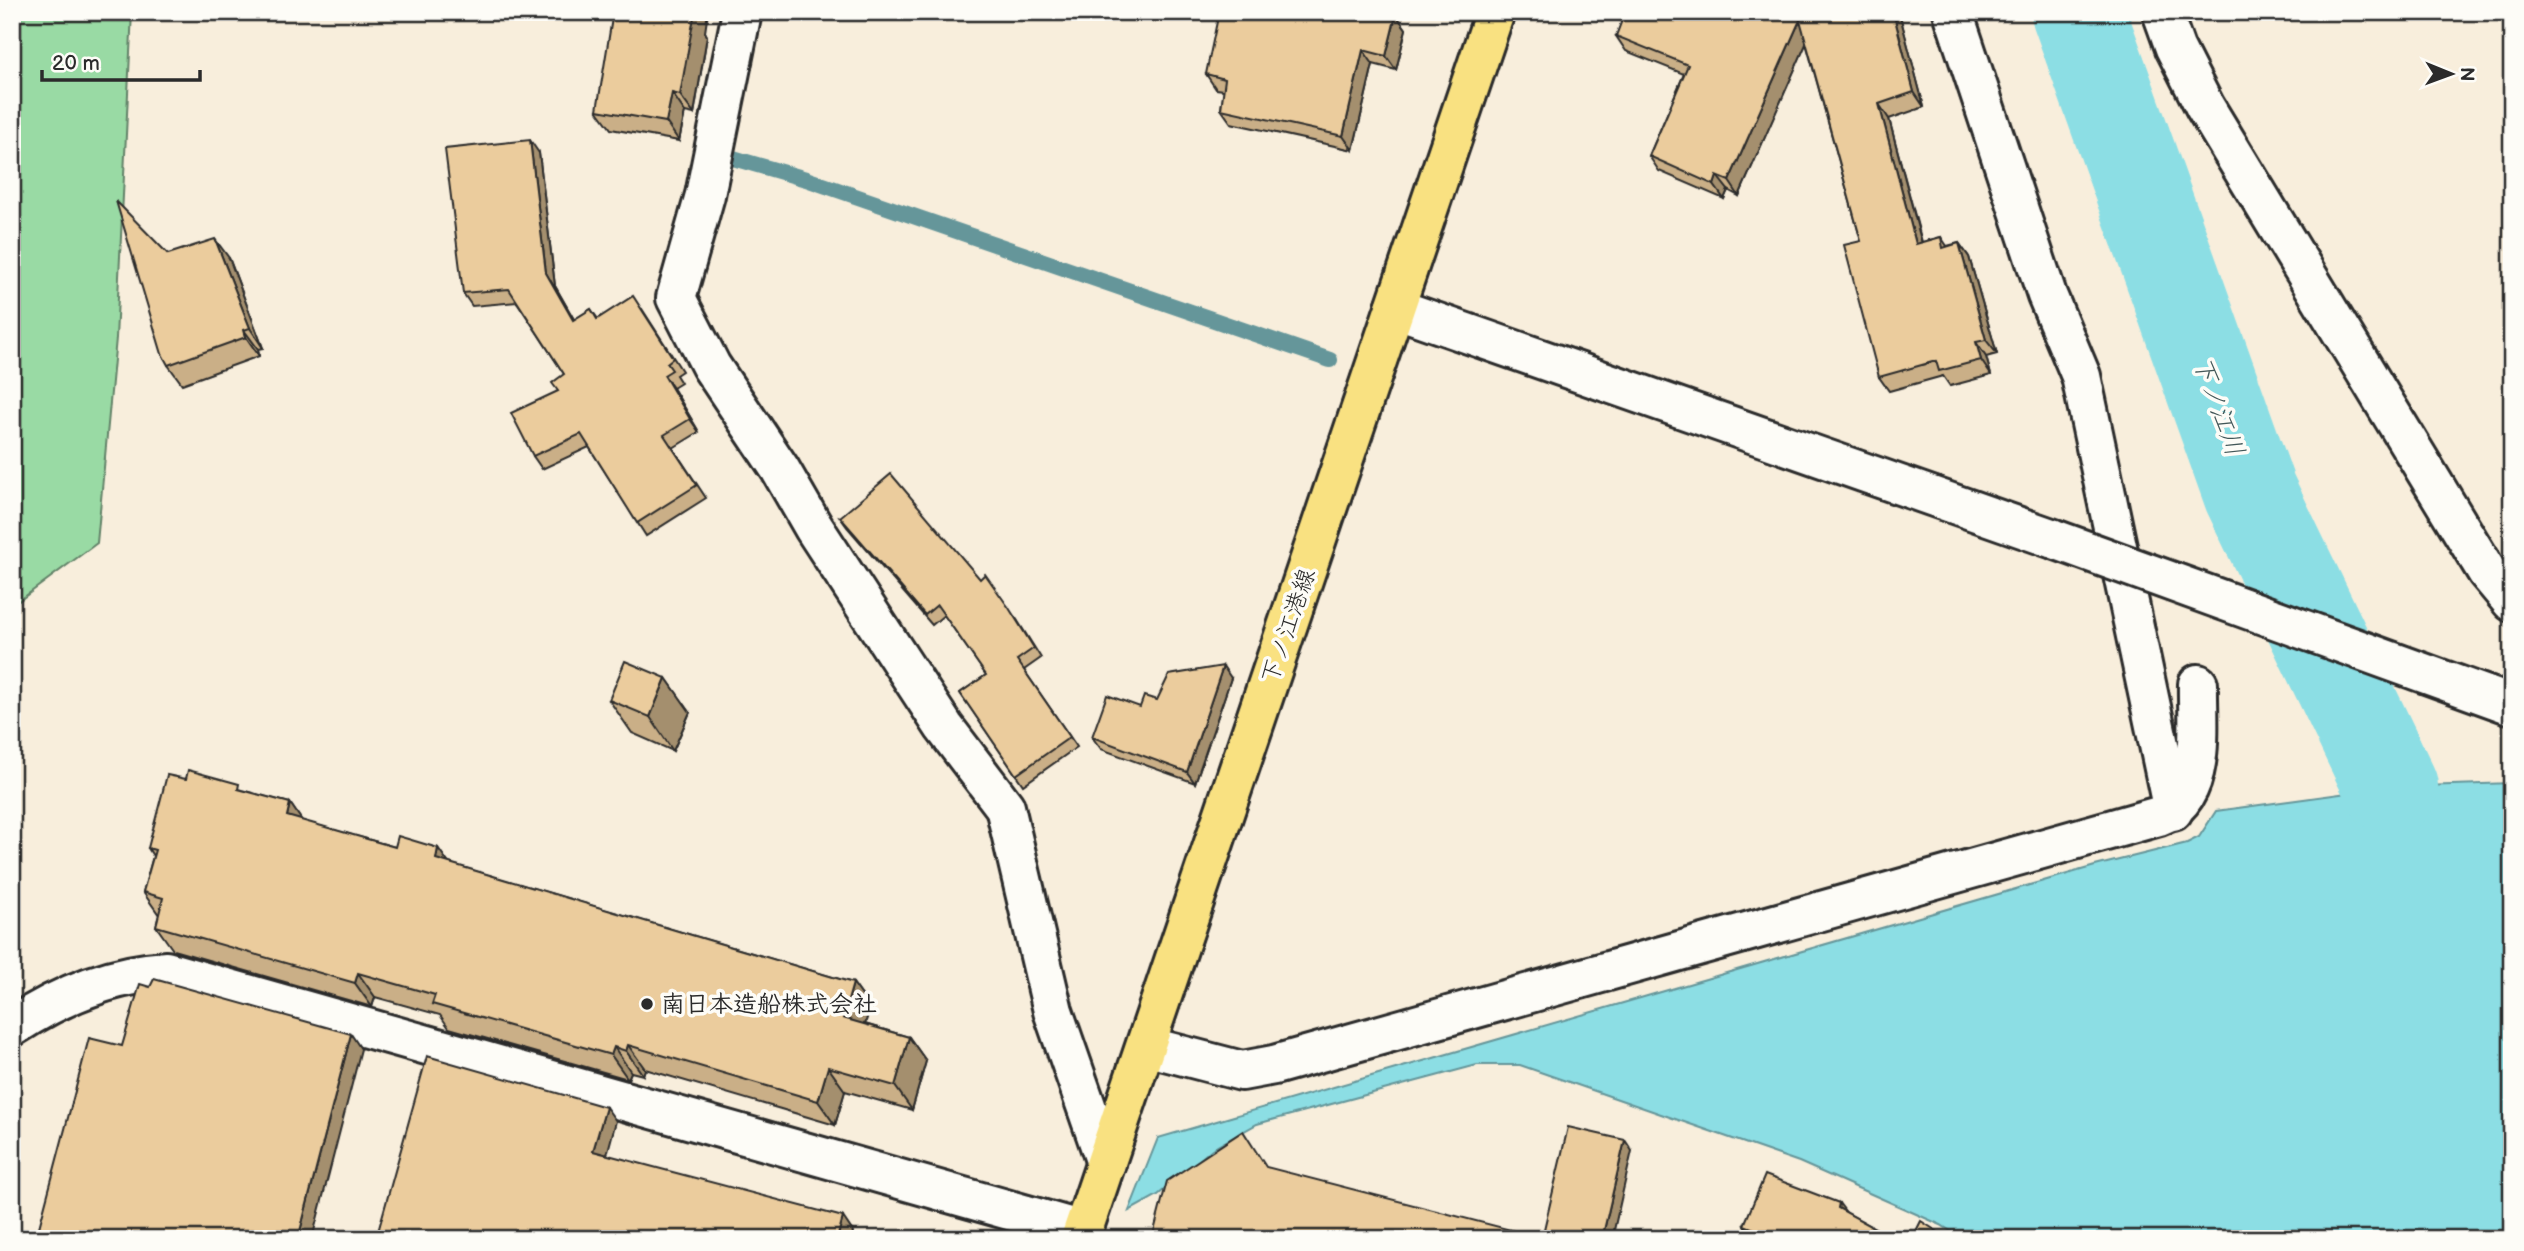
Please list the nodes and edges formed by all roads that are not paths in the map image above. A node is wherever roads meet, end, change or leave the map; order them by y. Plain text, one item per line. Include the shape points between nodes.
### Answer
1 (742, 12) edge
2 (1495, 12) edge
3 (1953, 12) edge
4 (2162, 12) edge
5 (1395, 308) junction
6 (2512, 603) edge
7 (2198, 684) dead end
8 (2512, 705) edge
9 (2173, 811) junction
10 (12, 1027) edge
11 (1146, 1046) junction
12 (1106, 1163) junction
13 (1082, 1235) edge

1 - 12 street via 705,195 676,298 710,366 814,528 944,727 1005,807 1052,1011
2 - 5 main road, 下ノ江港線
3 - 9 street via 2047,295 2081,376
4 - 6 street via 2205,107 2487,572
5 - 8 street, bridge
5 - 11 main road, 下ノ江港線
7 - 9 street via 2197,753 2183,799
9 - 11 street via 1274,1065 1242,1071
10 - 13 street via 46,1004 130,973 166,971
11 - 12 main road, 下ノ江港線
12 - 13 main road, 下ノ江港線

